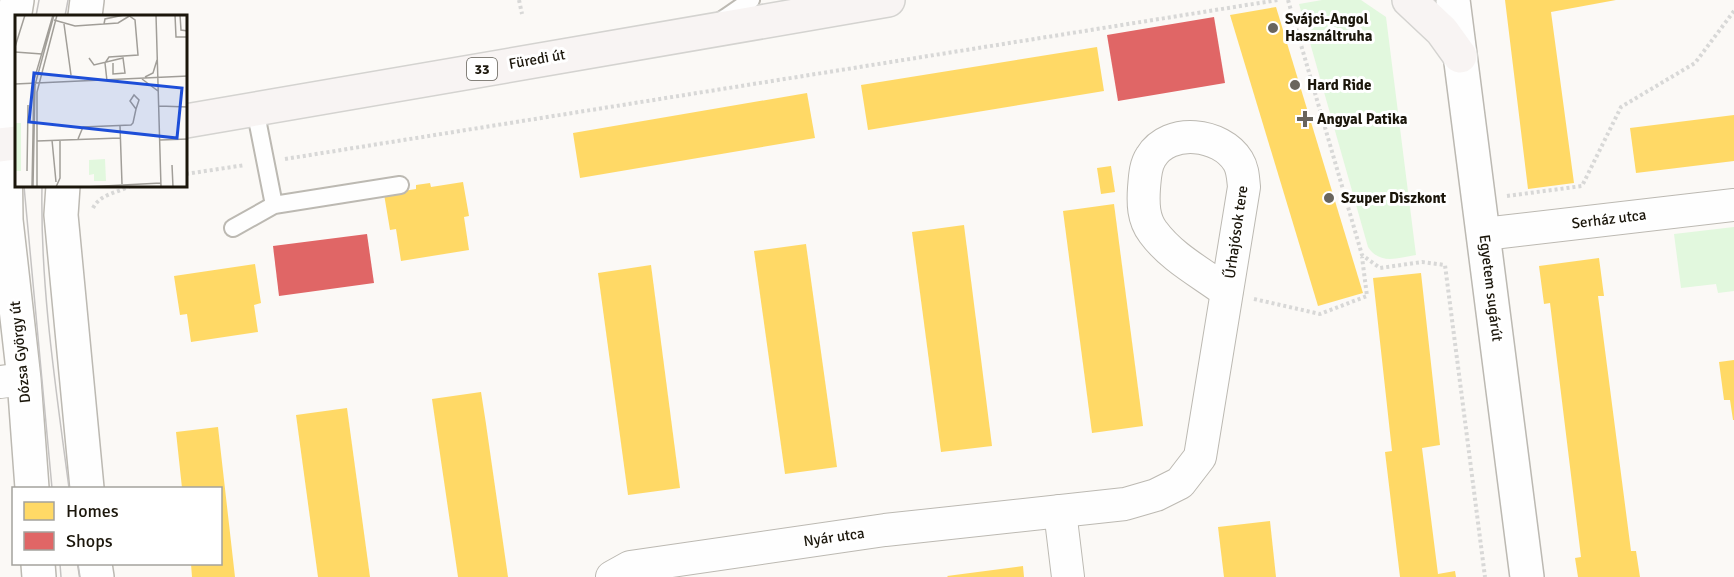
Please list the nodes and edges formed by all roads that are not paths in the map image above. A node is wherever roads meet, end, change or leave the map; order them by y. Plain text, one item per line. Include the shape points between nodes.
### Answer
1 (17, 0) edge
2 (87, 0) edge
3 (751, 0) edge
4 (888, 0) edge
5 (1409, 0) edge
6 (1453, 0) edge
7 (850, 3) edge
8 (85, 15) edge
9 (710, 29) junction
10 (1461, 56) junction
11 (255, 109) junction
12 (188, 121) edge
13 (7, 144) edge
14 (400, 185) dead end
15 (63, 188) edge
16 (274, 205) junction
17 (1734, 205) edge
18 (233, 228) dead end
19 (1484, 234) junction
20 (1227, 292) junction
21 (12, 381) edge
22 (32, 487) edge
23 (87, 487) edge
24 (1060, 511) junction
25 (612, 577) edge
26 (1068, 577) edge
27 (1527, 577) edge

1 - 13 street, Dózsa György út via 4,81
2 - 8 street
3 - 9 lane
4 - 7 main road, Füredi út / 33
5 - 10 main road via 1442,31
6 - 10 street, Egyetem sugárút
7 - 9 main road, Füredi út / 33
9 - 11 main road, Füredi út / 33
10 - 19 street, Egyetem sugárút
11 - 12 main road, Füredi út / 33
11 - 16 lane
13 - 21 street, Dózsa György út
14 - 16 lane
15 - 23 street via 61,215
16 - 18 lane
17 - 19 street, Serház utca
19 - 27 street, Egyetem sugárút
20 - 20 street, Űrhajósok tere via 1243,173 1227,148 1200,137 1167,142 1152,156 1146,171 1144,212 1152,231 1175,256
20 - 24 street, Űrhajósok tere via 1200,457 1180,483 1156,495 1125,504
21 - 22 street, Dózsa György út
24 - 25 street, Nyár utca via 885,530 630,567
24 - 26 street

